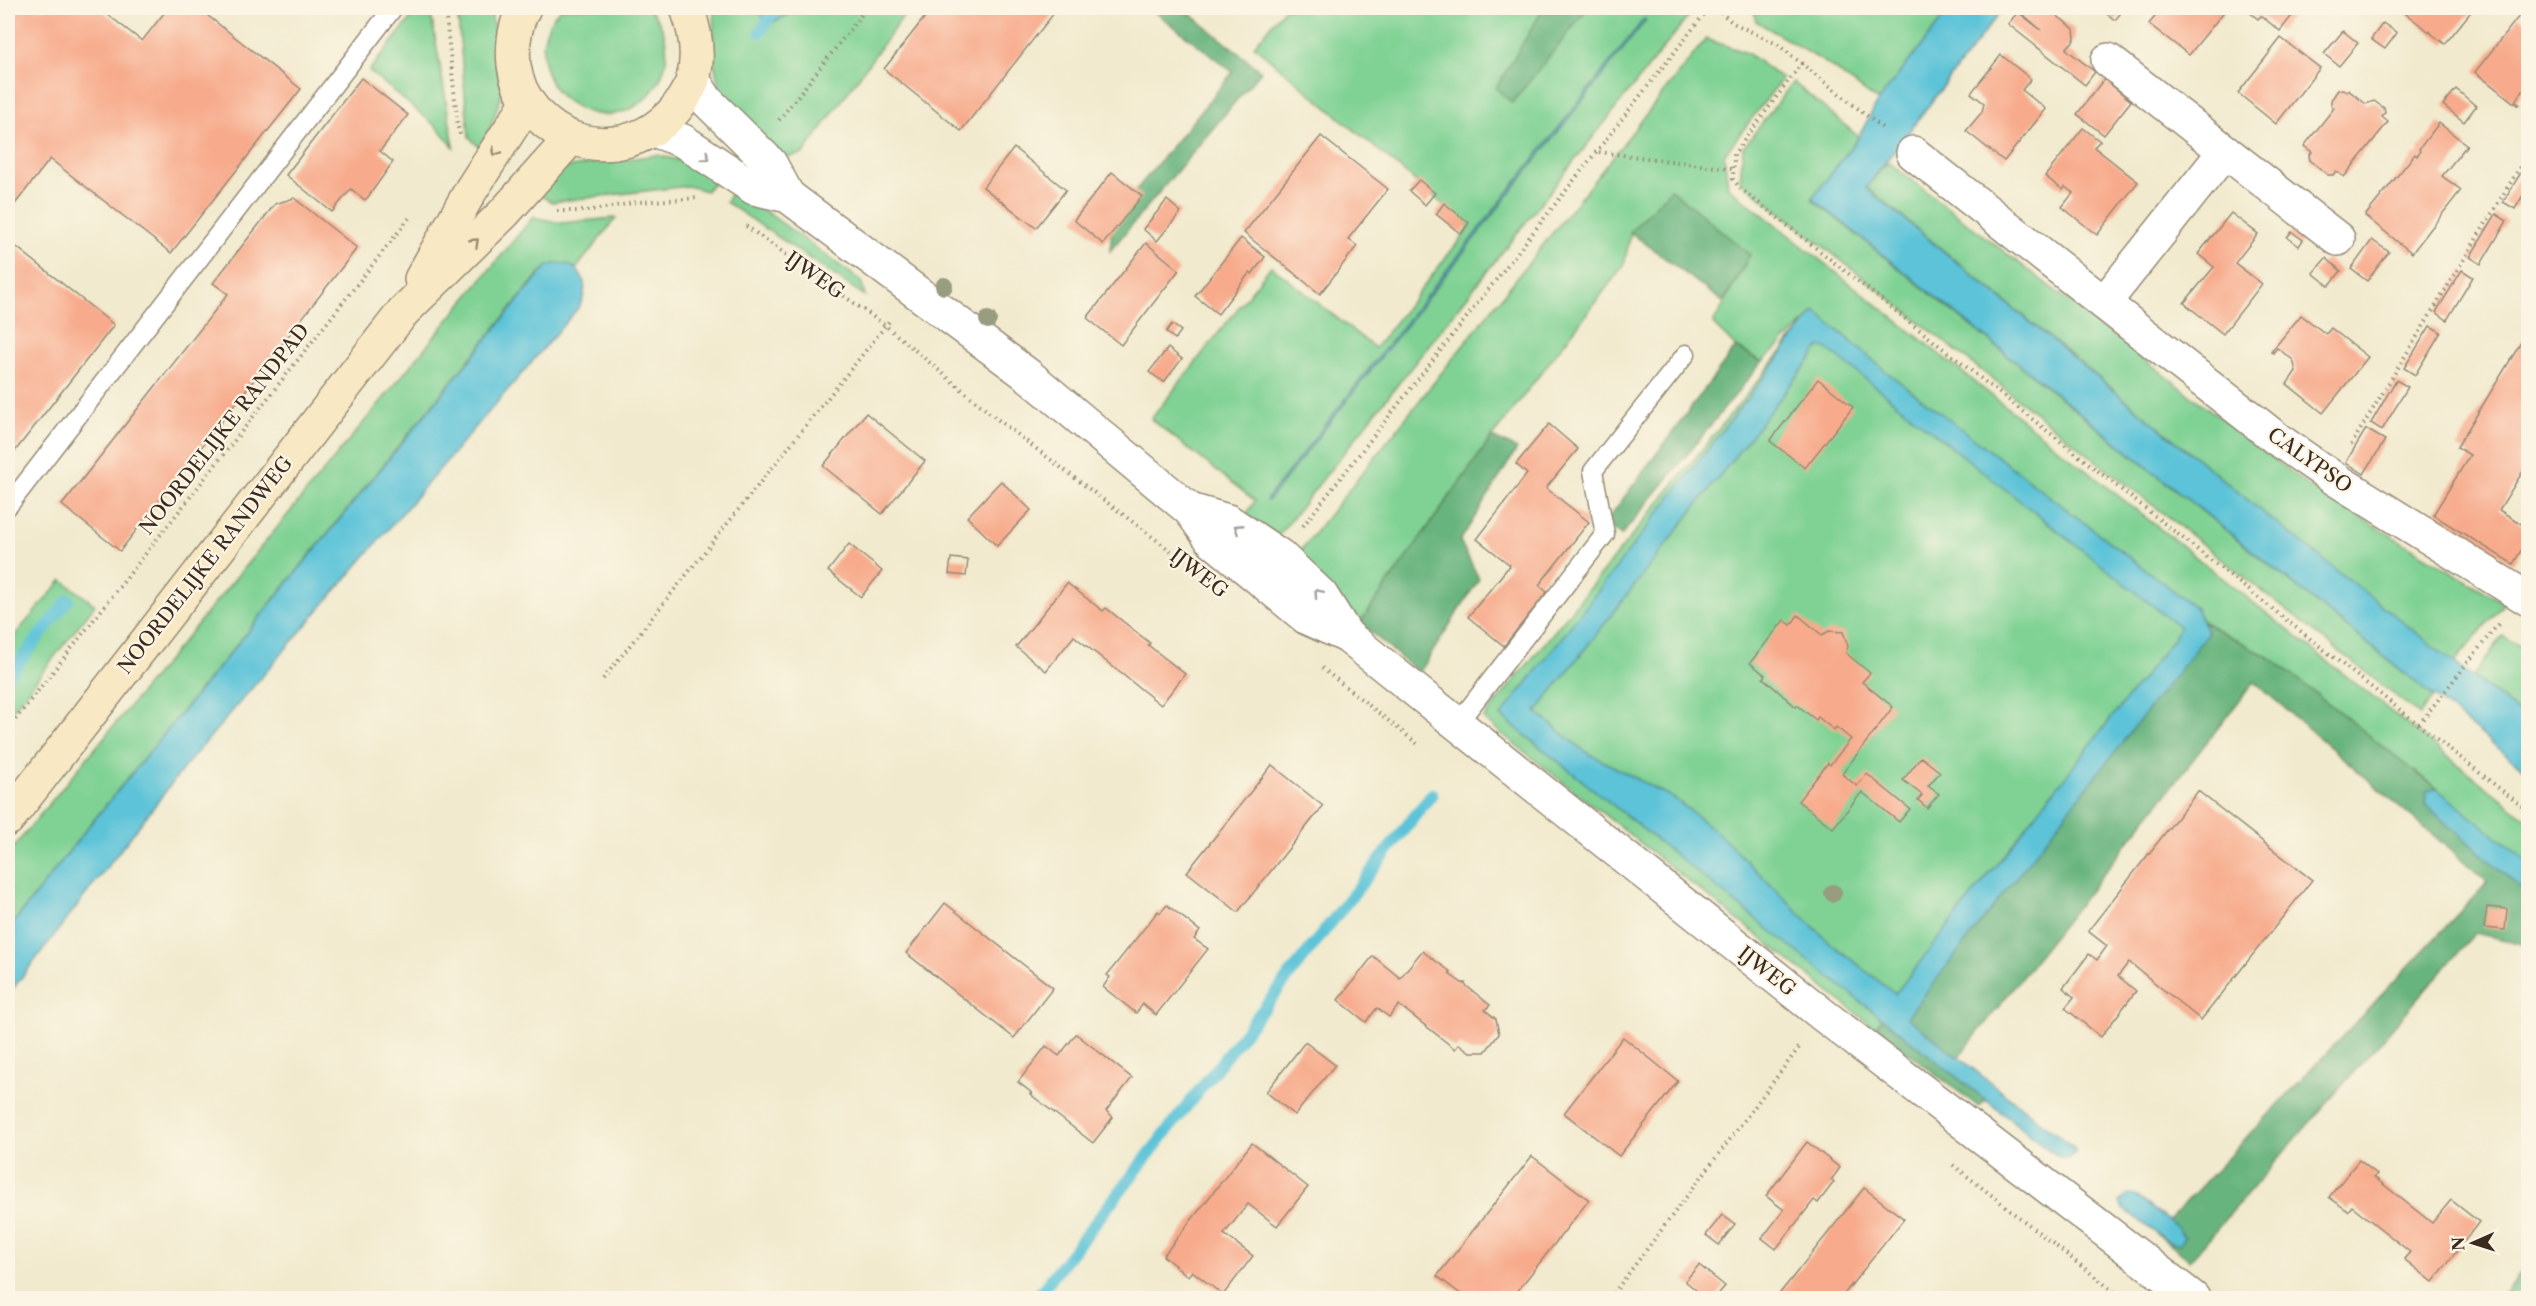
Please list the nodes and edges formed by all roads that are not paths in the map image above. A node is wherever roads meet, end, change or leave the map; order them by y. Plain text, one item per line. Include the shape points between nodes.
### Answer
1 (393, 8) edge
2 (688, 8) edge
3 (517, 11) edge
4 (2108, 60) dead end
5 (693, 80) junction
6 (527, 103) junction
7 (654, 130) junction
8 (572, 138) junction
9 (2225, 151) junction
10 (1913, 153) road end
11 (788, 196) junction
12 (2338, 239) dead end
13 (2104, 303) junction
14 (403, 312) junction
15 (1686, 354) dead end
16 (8, 506) edge
17 (1190, 510) junction
18 (2529, 599) edge
19 (1347, 636) junction
20 (1457, 724) junction
21 (8, 819) edge
22 (2193, 1299) edge

1 - 16 lane
2 - 5 main road via 698,44
3 - 6 main road via 512,47 515,76
4 - 9 street
5 - 7 main road via 675,112
5 - 11 street, IJWEG via 707,101 770,162
6 - 8 main road via 547,124
6 -> 14 main road, NOORDELIJKE RANDWEG
7 - 8 main road via 628,142 600,144
7 -> 11 street, IJWEG via 683,141 754,188
14 -> 8 main road, NOORDELIJKE RANDWEG
9 - 12 street
9 - 13 street
10 - 13 street, CALYPSO
11 - 17 street, IJWEG via 1029,376
13 - 18 street, CALYPSO via 2277,439
14 - 21 main road, NOORDELIJKE RANDWEG
15 - 20 lane via 1593,471 1605,534
17 - 19 street, IJWEG via 1211,539 1308,618
19 -> 17 street, IJWEG via 1321,595 1280,556 1228,521
19 - 20 street, IJWEG
20 - 22 street, IJWEG via 1823,1015

